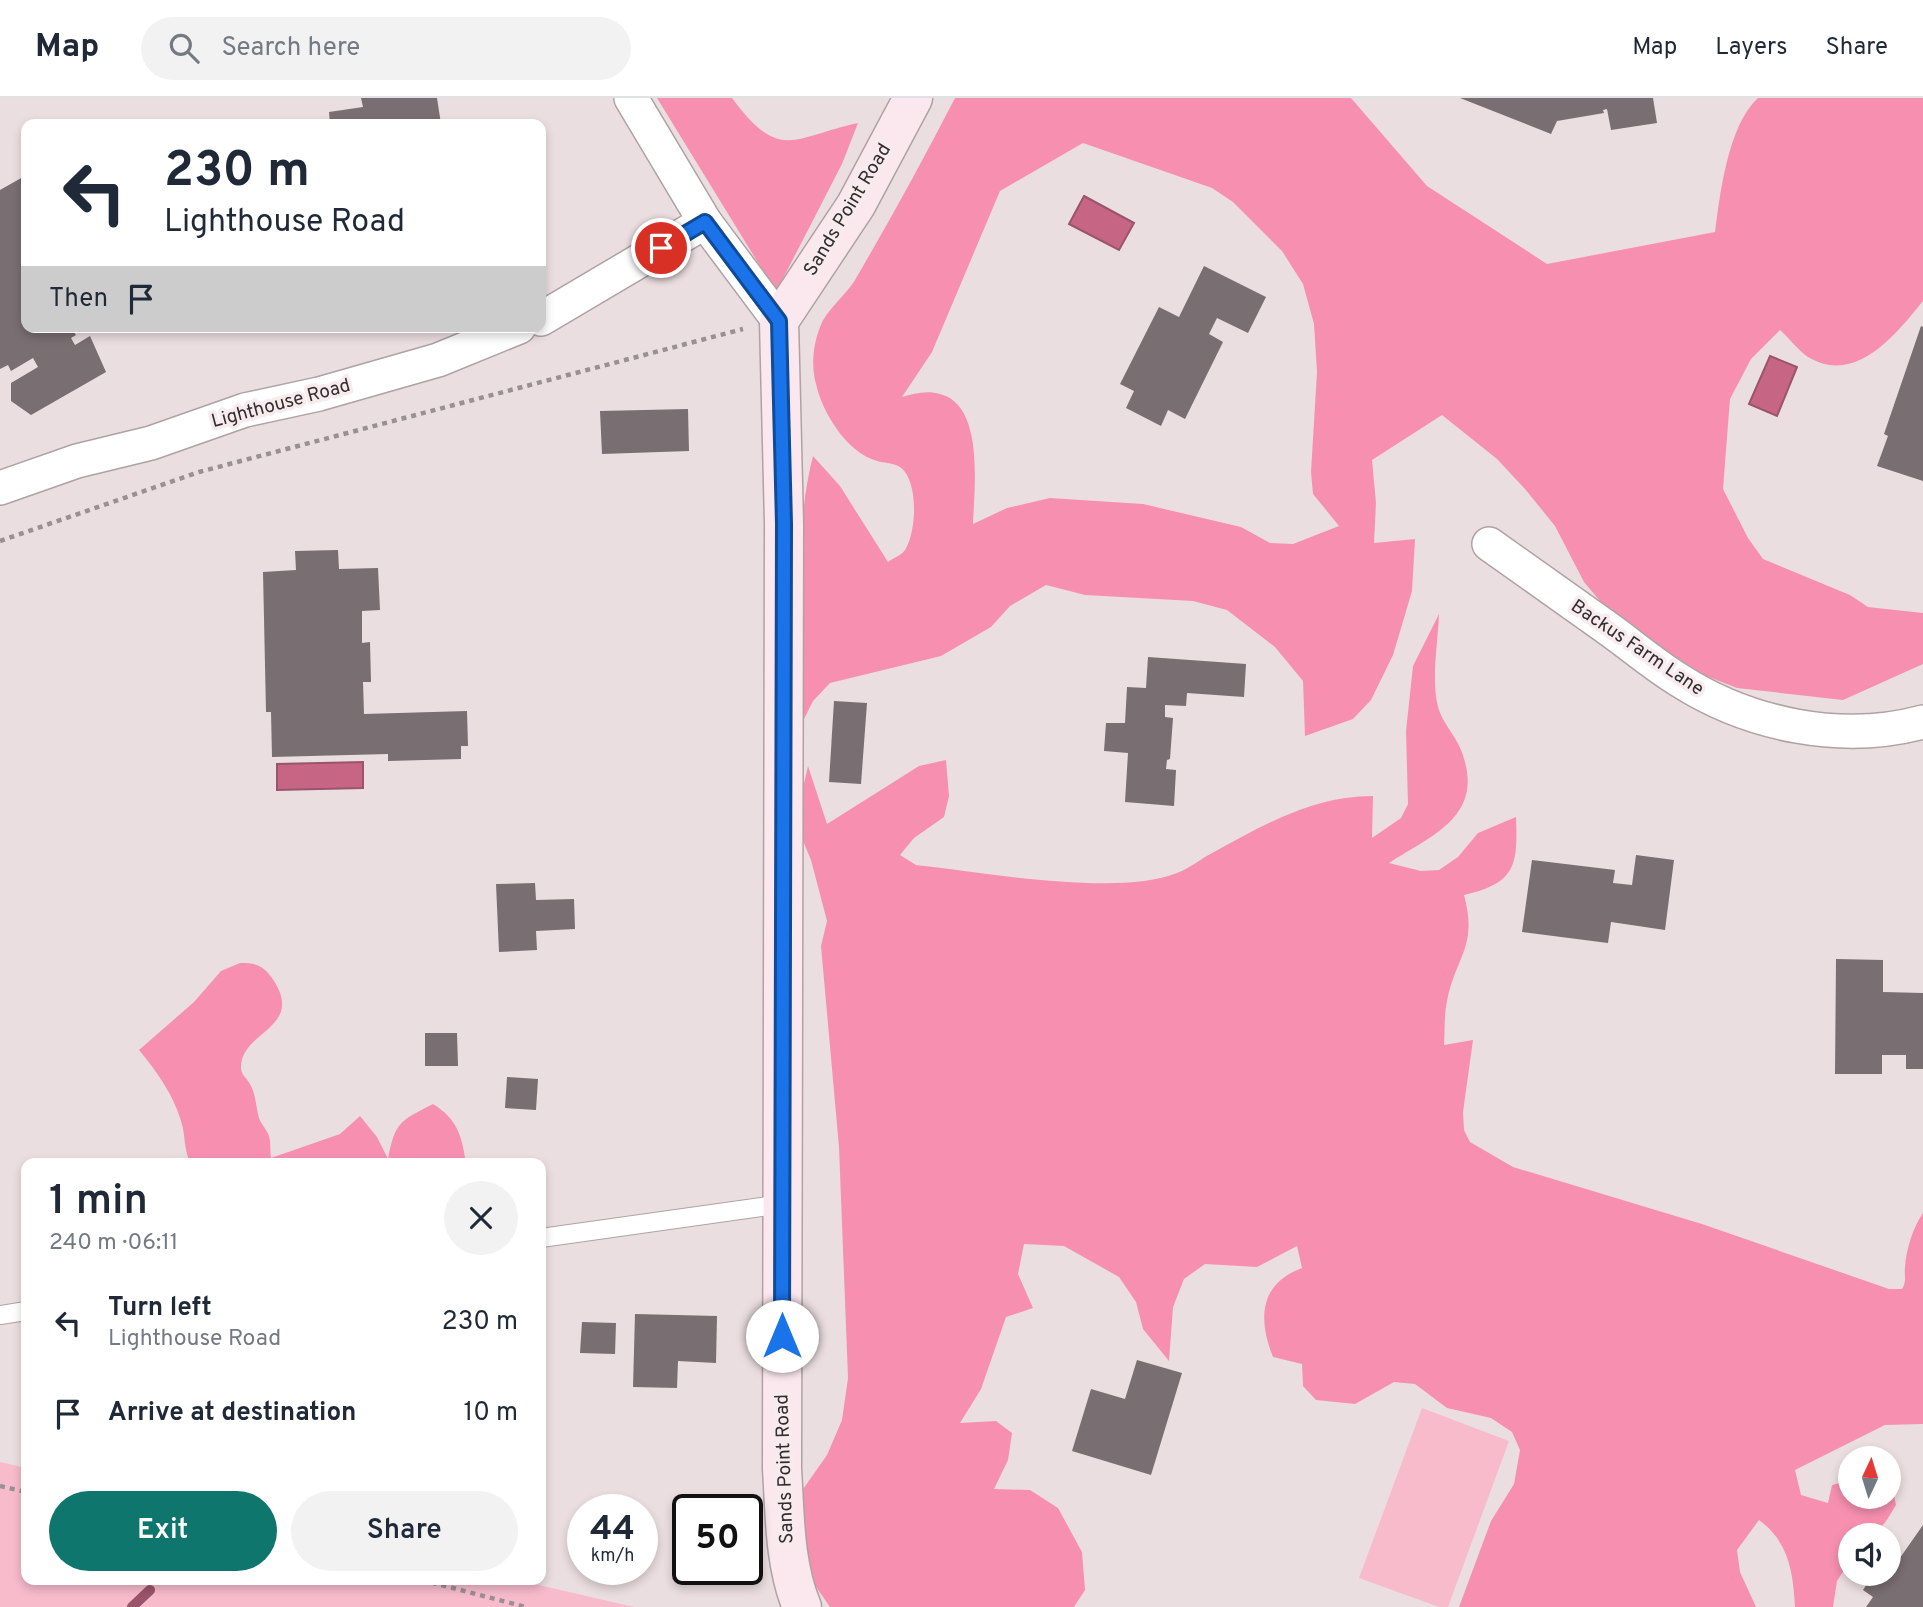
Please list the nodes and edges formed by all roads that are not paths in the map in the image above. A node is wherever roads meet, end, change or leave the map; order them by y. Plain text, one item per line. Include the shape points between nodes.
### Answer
1 (631, 98) edge
2 (913, 98) edge
3 (705, 222) junction
4 (546, 316) edge
5 (779, 321) junction
6 (504, 333) edge
7 (0, 488) edge
8 (1489, 544) dead end
9 (1923, 722) edge
10 (782, 1204) junction
11 (546, 1237) edge
12 (21, 1312) edge
13 (0, 1315) edge
14 (802, 1607) edge

1 - 3 street
2 - 5 main road, Sands Point Road via 856,205
3 - 4 street
3 - 5 street
5 - 10 main road, Sands Point Road via 784,524
6 - 7 street, Lighthouse Road via 438,360 245,410
8 - 9 street, Backus Farm Lane via 1679,680 1723,704 1798,728 1852,731
10 - 11 lane
10 - 14 main road, Sands Point Road via 782,1469 786,1536
12 - 13 lane

